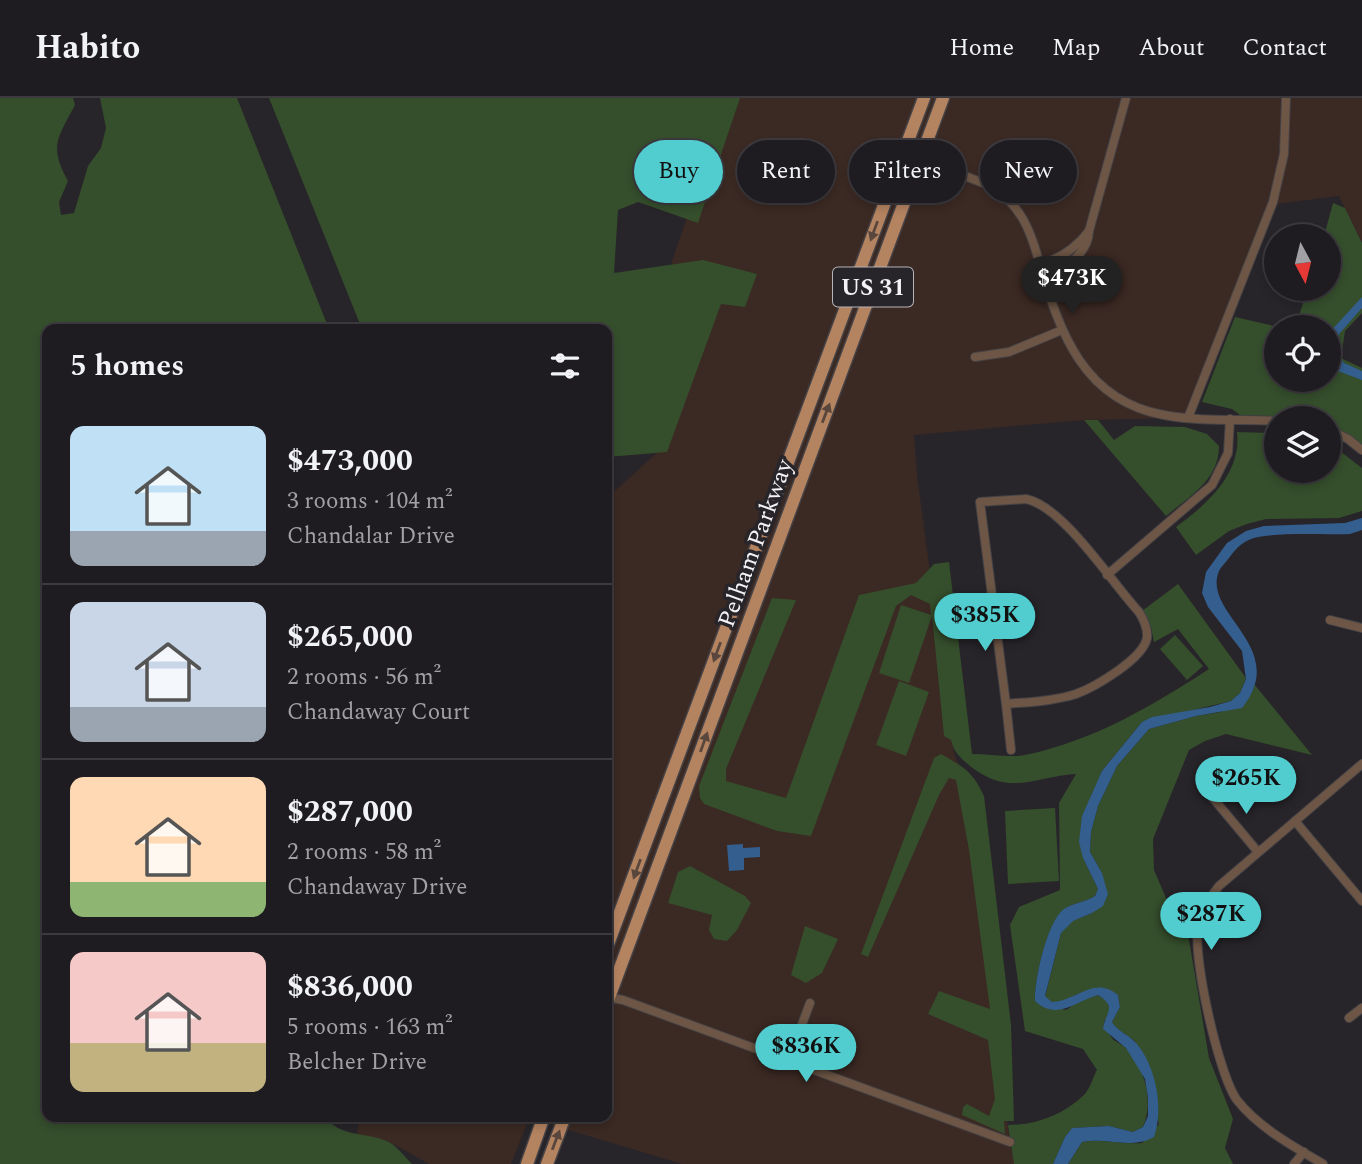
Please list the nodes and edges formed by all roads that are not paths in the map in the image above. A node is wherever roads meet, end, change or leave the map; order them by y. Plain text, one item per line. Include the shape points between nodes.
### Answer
1 (923, 98) edge
2 (943, 98) edge
3 (1126, 98) edge
4 (1286, 98) edge
5 (908, 140) edge
6 (928, 140) edge
7 (966, 176) edge
8 (885, 203) edge
9 (904, 203) edge
10 (1089, 230) junction
11 (1040, 264) junction
12 (1045, 280) junction
13 (1062, 330) junction
14 (975, 357) dead end
15 (821, 375) junction
16 (838, 380) junction
17 (1188, 418) junction
18 (1230, 419) junction
19 (1264, 420) edge
20 (1341, 436) edge
21 (1362, 450) edge
22 (785, 470) junction
23 (802, 477) junction
24 (746, 574) junction
25 (1107, 575) junction
26 (764, 580) junction
27 (1330, 620) dead end
28 (1362, 628) edge
29 (1006, 704) junction
30 (1012, 750) dead end
31 (1362, 764) edge
32 (1212, 797) dead end
33 (660, 804) junction
34 (681, 806) junction
35 (1295, 821) junction
36 (1258, 852) junction
37 (1362, 901) edge
38 (612, 935) edge
39 (612, 952) edge
40 (624, 958) junction
41 (612, 989) edge
42 (612, 1000) edge
43 (810, 1003) dead end
44 (1362, 1008) edge
45 (1349, 1018) dead end
46 (788, 1062) junction
47 (542, 1122) edge
48 (563, 1122) edge
49 (1010, 1142) dead end
50 (1304, 1152) junction
51 (527, 1164) edge
52 (547, 1164) edge
53 (1294, 1164) edge
54 (1323, 1164) edge

1 - 5 main road, Pelham Parkway / US 31
2 - 6 main road, Pelham Parkway / US 31
3 - 10 street
4 - 17 street via 1284,155 1273,202
7 - 11 street via 1002,192 1019,211
8 -> 15 main road, Pelham Parkway / US 31
9 - 16 main road, Pelham Parkway / US 31
10 - 11 street via 1069,251
10 - 12 street via 1079,255
11 - 12 street
12 - 13 street
13 - 14 street via 1009,352
13 - 17 street via 1084,368 1108,391 1153,413
15 - 16 main road
15 - 22 main road, Pelham Parkway / US 31
23 -> 16 main road, Pelham Parkway / US 31
17 - 18 street
18 - 19 street
18 - 25 street via 1228,453 1212,485
20 - 21 street
22 - 23 main road
22 - 24 main road, Pelham Parkway / US 31
23 - 26 main road, Pelham Parkway / US 31
24 - 26 main road
24 -> 33 main road, Pelham Parkway / US 31
25 - 29 street via 1143,619 1147,639 1142,648 1112,675 1086,690
25 - 29 street via 1069,528 1044,506 1026,499 980,502
34 -> 26 main road, Pelham Parkway / US 31
27 - 28 street
29 - 30 street
31 - 35 street
32 - 36 street
33 - 34 main road
33 -> 38 main road, Pelham Parkway / US 31
34 - 40 main road, Pelham Parkway / US 31
35 - 36 street
35 - 37 street
36 - 50 street via 1224,880 1207,902 1199,921 1197,953 1220,1061 1235,1097 1269,1130
39 - 40 main road
40 - 41 main road, Pelham Parkway / US 31
42 - 46 street via 632,1003
43 - 46 street
44 - 45 street
46 - 49 street
47 - 51 main road
52 -> 48 main road
50 - 53 street
50 - 54 street

